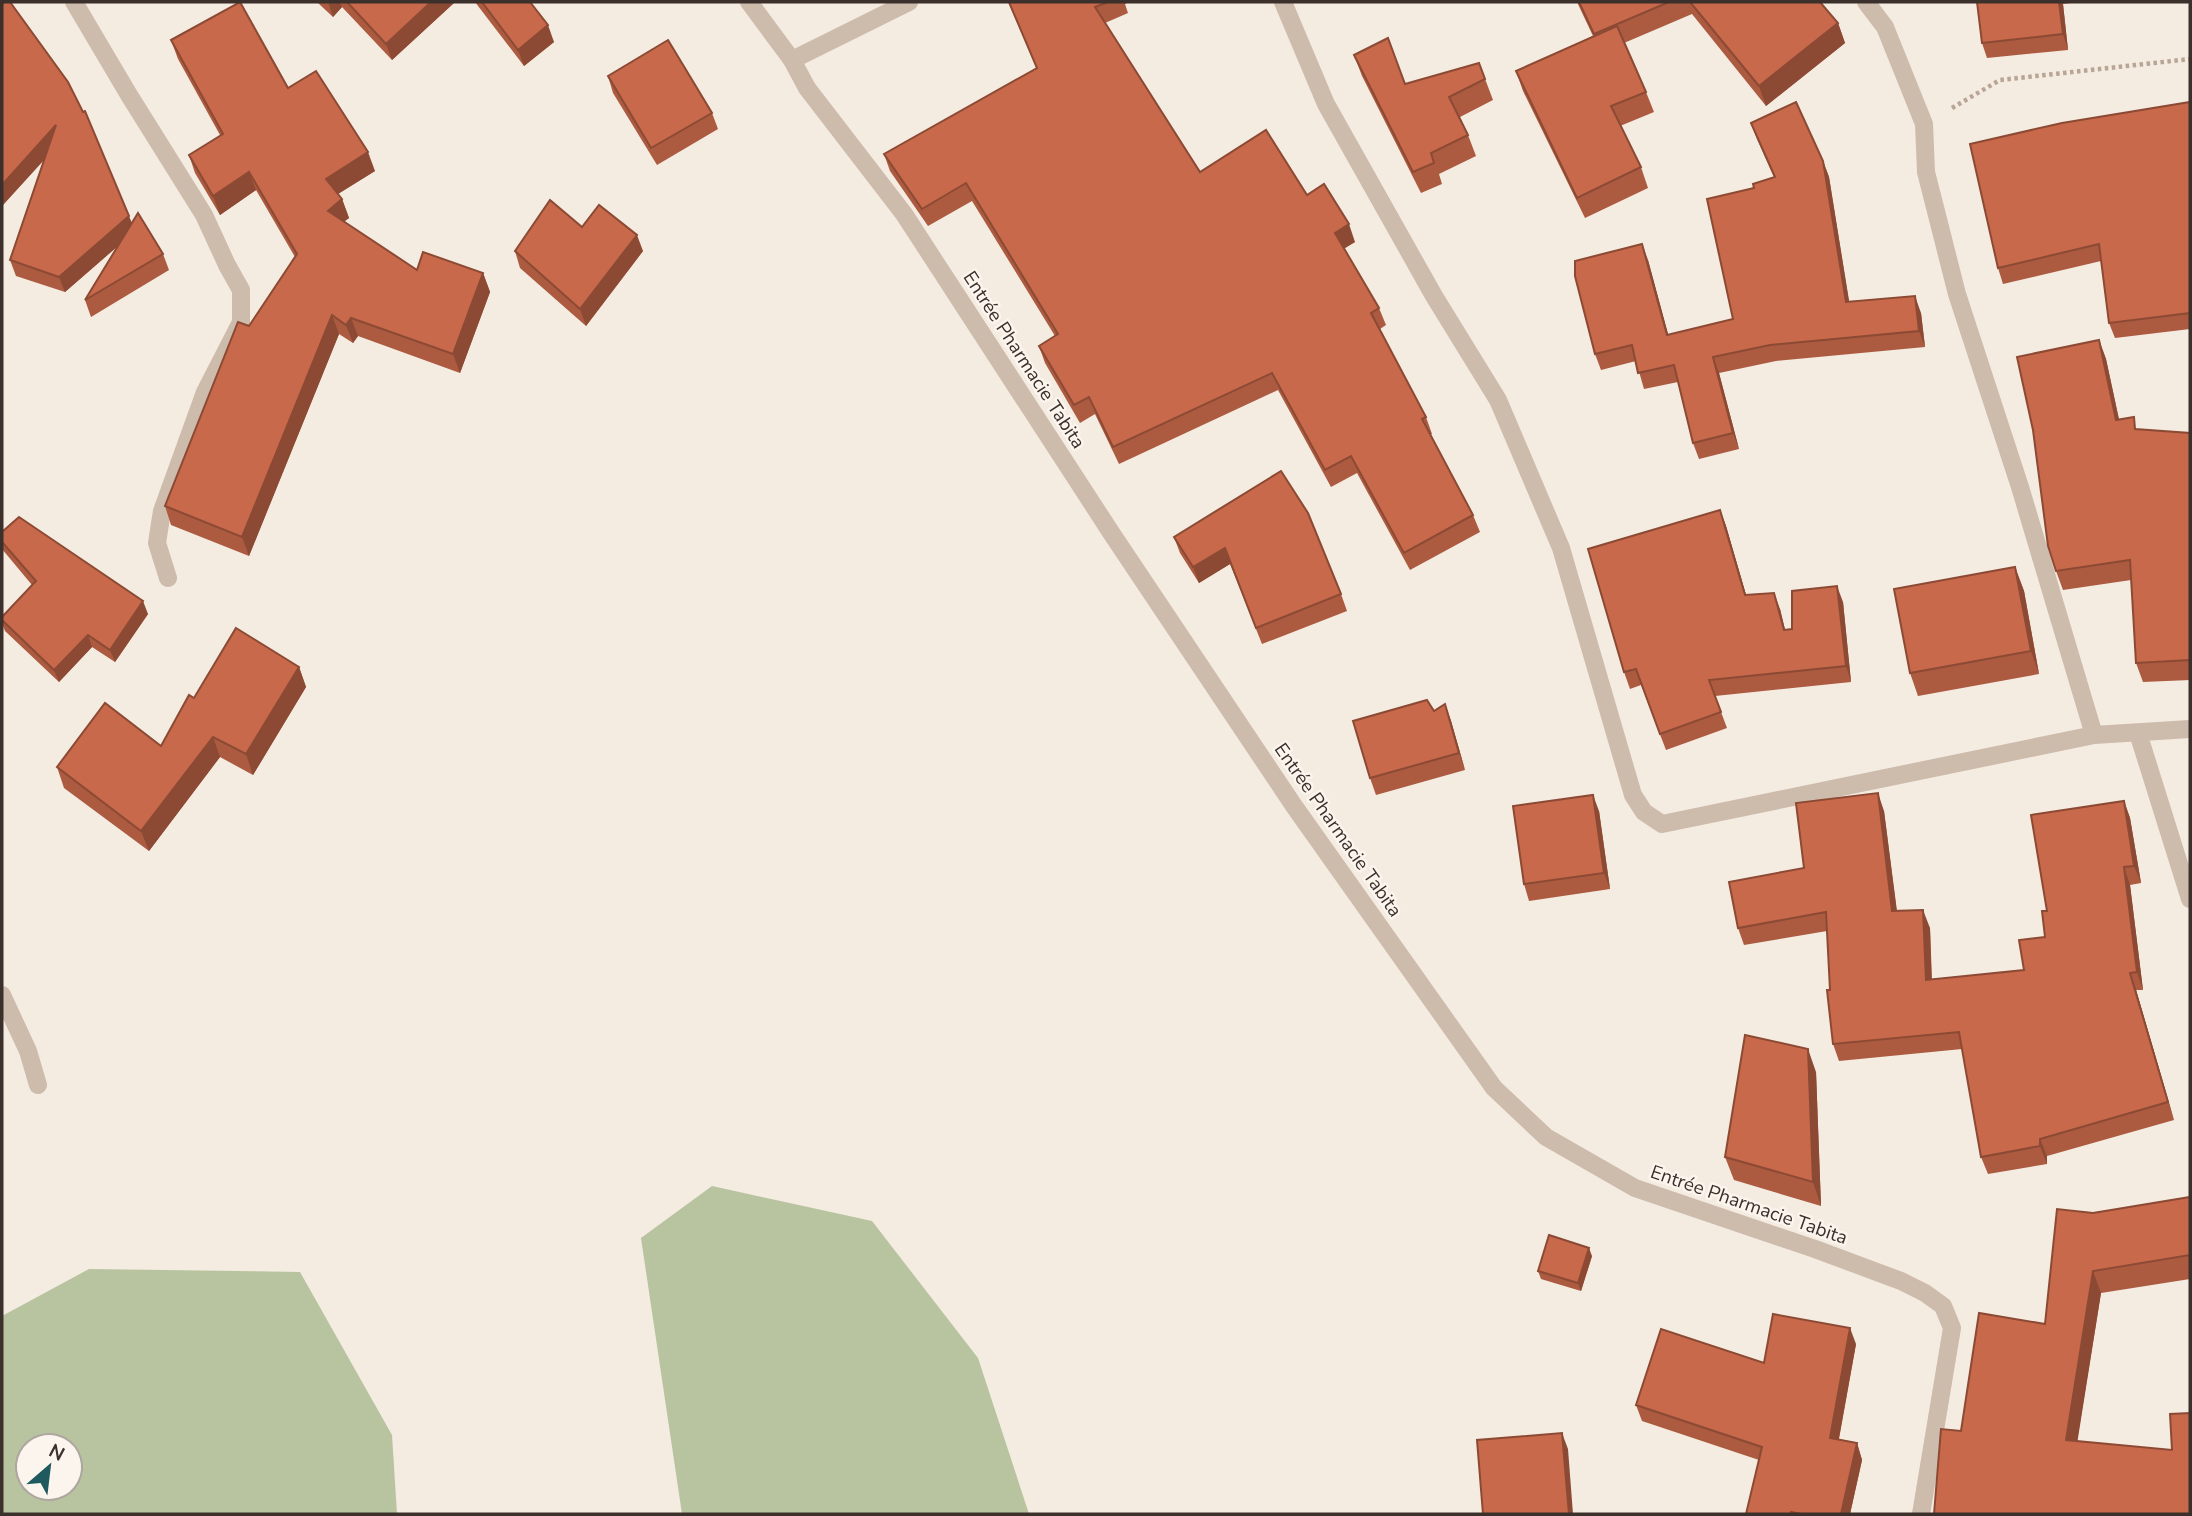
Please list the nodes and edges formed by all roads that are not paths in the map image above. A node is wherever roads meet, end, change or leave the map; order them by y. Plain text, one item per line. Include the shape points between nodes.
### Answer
1 (74, 2) edge
2 (749, 2) edge
3 (908, 2) edge
4 (1283, 2) edge
5 (1866, 2) edge
6 (792, 60) junction
7 (168, 578) dead end
8 (2190, 729) edge
9 (2138, 733) junction
10 (2094, 735) junction
11 (2190, 899) edge
12 (2, 995) edge
13 (38, 1085) dead end
14 (1921, 1514) edge

1 - 7 street via 204,215 242,290 241,322 205,392 162,511 157,543
2 - 6 street, Entrée Pharmacie Tabita
3 - 6 street
4 - 10 street via 1326,104 1498,400 1562,548 1633,794 1644,812 1662,824
5 - 10 street via 1885,27 1924,124 1926,172 1957,294
6 - 14 street, Entrée Pharmacie Tabita via 807,88 904,214 1294,806 1494,1088 1546,1137 1635,1188 1901,1281 1942,1306 1952,1328
8 - 9 street
9 - 10 street
9 - 11 street
12 - 13 street

